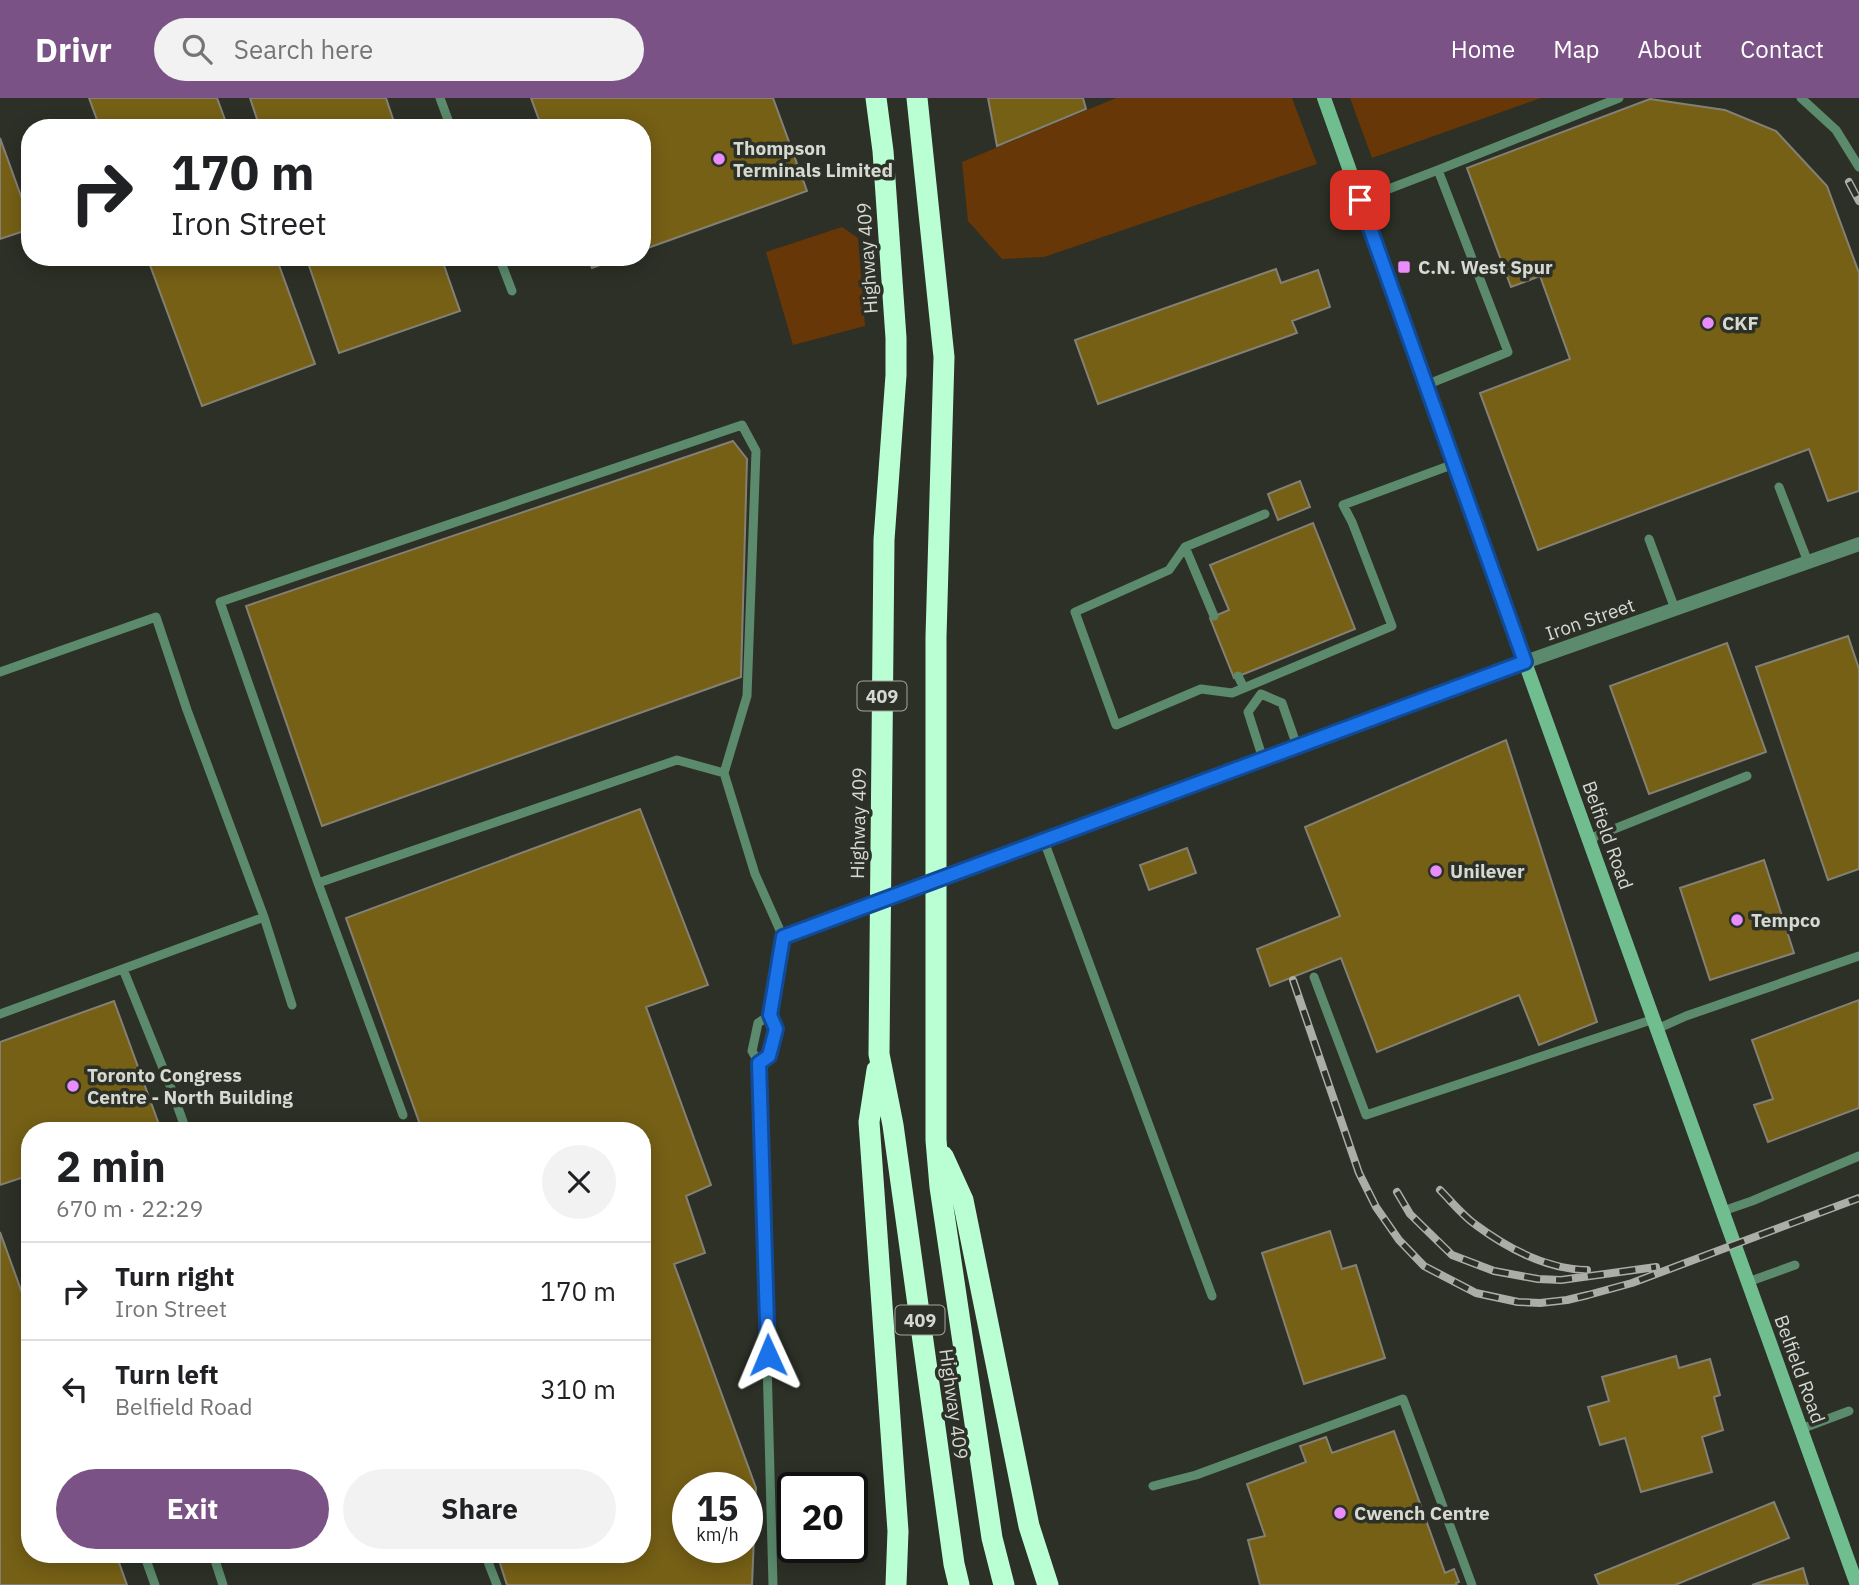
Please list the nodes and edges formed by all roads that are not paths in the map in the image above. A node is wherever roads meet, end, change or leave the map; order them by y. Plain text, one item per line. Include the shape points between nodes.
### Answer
1 (440, 98) edge
2 (876, 98) edge
3 (917, 98) edge
4 (1324, 98) edge
5 (1619, 98) edge
6 (1801, 98) edge
7 (448, 119) edge
8 (1859, 167) edge
9 (1438, 170) junction
10 (1360, 200) junction
11 (503, 266) edge
12 (512, 290) dead end
13 (1426, 385) junction
14 (1454, 464) junction
15 (1779, 487) dead end
16 (1265, 514) dead end
17 (1648, 539) dead end
18 (1859, 544) edge
19 (1185, 547) junction
20 (1808, 562) junction
21 (1675, 609) junction
22 (1214, 616) dead end
23 (1525, 662) junction
24 (0, 673) edge
25 (1238, 676) dead end
26 (1257, 683) junction
27 (1244, 688) junction
28 (1261, 694) junction
29 (1297, 746) junction
30 (1263, 759) junction
31 (724, 773) junction
32 (1747, 776) dead end
33 (1589, 839) junction
34 (1044, 841) junction
35 (318, 883) junction
36 (264, 917) junction
37 (783, 937) junction
38 (1859, 956) edge
39 (123, 969) junction
40 (1314, 977) dead end
41 (292, 1005) dead end
42 (0, 1014) edge
43 (770, 1015) junction
44 (1655, 1024) junction
45 (879, 1054) junction
46 (759, 1063) junction
47 (403, 1115) dead end
48 (183, 1122) edge
49 (936, 1140) junction
50 (1859, 1156) edge
51 (1723, 1211) junction
52 (1795, 1265) dead end
53 (1748, 1282) junction
54 (1212, 1296) dead end
55 (1849, 1411) dead end
56 (1801, 1429) junction
57 (1153, 1486) dead end
58 (1854, 1559) edge
59 (147, 1563) edge
60 (216, 1563) edge
61 (488, 1563) edge
62 (155, 1585) edge
63 (223, 1585) edge
64 (497, 1585) edge
65 (773, 1585) edge
66 (896, 1585) edge
67 (959, 1585) edge
68 (1004, 1585) edge
69 (1048, 1585) edge
70 (1472, 1585) edge
71 (1857, 1585) edge

1 - 7 lane
2 - 45 highway, Highway 409 / 409 via 896,338 884,540
3 - 49 highway, Highway 409 / 409 via 944,357 936,637
4 - 10 main road, Belfield Road
5 - 9 lane
6 - 8 lane via 1836,130
9 - 10 lane
9 - 13 lane via 1508,352
10 - 13 main road, Belfield Road
11 - 12 lane
13 - 14 main road, Belfield Road
14 - 23 main road, Belfield Road
14 - 26 lane via 1343,505 1392,626
15 - 20 lane
16 - 19 lane
17 - 21 lane
18 - 20 street, Iron Street
19 - 22 lane
19 - 27 lane via 1169,570 1075,612 1116,725 1201,689 1232,693
20 - 21 street, Iron Street
21 - 23 street, Iron Street
23 - 29 street, Iron Street
23 - 33 main road, Belfield Road
24 - 36 lane via 156,617
25 - 27 lane
26 - 27 lane
26 - 28 lane
28 - 29 lane via 1282,703
28 - 30 lane via 1248,712
29 - 30 street, Iron Street
30 - 34 street, Iron Street
31 - 35 lane via 677,760
31 - 35 lane via 747,696 756,451 742,425 220,602
31 - 37 lane via 755,873
32 - 33 lane
33 - 44 main road, Belfield Road
34 - 37 street, Iron Street
34 - 54 lane
35 - 47 lane
36 - 39 lane
36 - 41 lane
37 - 43 lane
38 - 44 lane
39 - 42 lane
39 - 48 lane
40 - 44 lane via 1366,1115
43 - 46 lane via 776,1029 769,1056
43 - 46 lane via 758,1023 752,1051
44 - 51 main road, Belfield Road
45 - 66 highway via 869,1122 898,1531
45 - 67 highway, Highway 409 / 409
46 - 65 lane
49 - 68 highway, Highway 409 / 409 via 990,1525
49 - 69 highway via 963,1200 1029,1526
50 - 51 lane
51 - 53 main road, Belfield Road
52 - 53 lane
53 - 56 main road, Belfield Road
55 - 56 lane
56 - 58 main road, Belfield Road
57 - 70 lane via 1196,1475 1404,1399
58 - 71 main road, Belfield Road
59 - 62 lane
60 - 63 lane
61 - 64 lane

